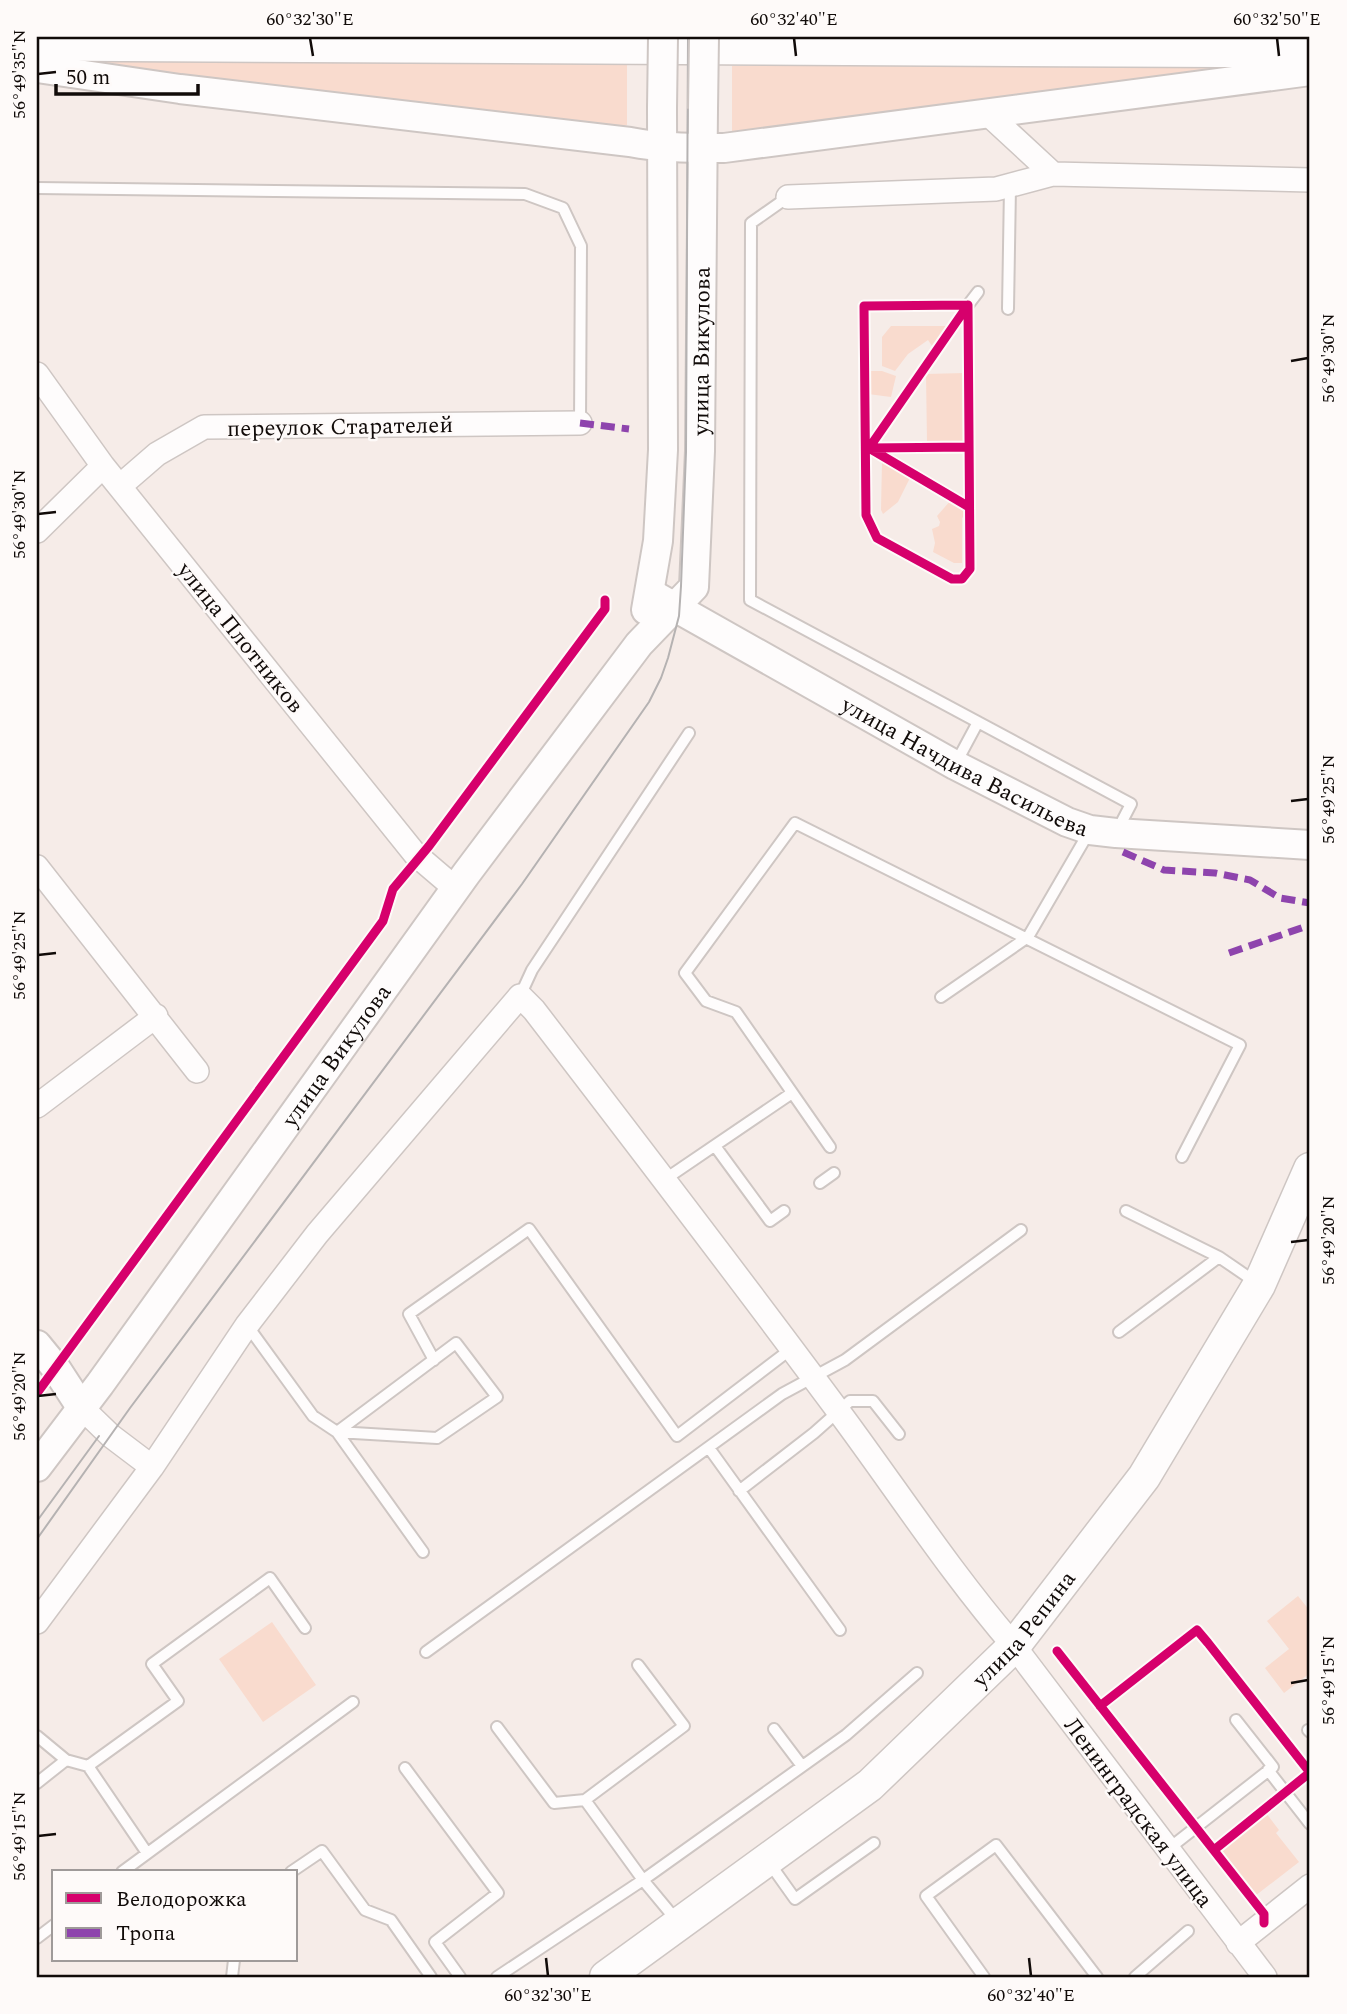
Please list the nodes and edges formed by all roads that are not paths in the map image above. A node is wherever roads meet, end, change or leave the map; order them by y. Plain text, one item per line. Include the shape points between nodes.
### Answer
1 (663, 37) edge
2 (704, 37) edge
3 (37, 43) edge
4 (1310, 50) edge
5 (37, 68) edge
6 (1310, 71) edge
7 (987, 113) junction
8 (663, 148) junction
9 (702, 148) junction
10 (1054, 174) junction
11 (1310, 180) edge
12 (1010, 187) junction
13 (37, 188) edge
14 (788, 197) joint
15 (978, 292) dead end
16 (968, 305) dead end
17 (1008, 309) dead end
18 (37, 374) edge
19 (580, 423) joint
20 (103, 466) junction
21 (120, 486) junction
22 (37, 531) edge
23 (650, 593) junction
24 (675, 607) junction
25 (639, 644) junction
26 (978, 722) junction
27 (689, 733) dead end
28 (955, 765) junction
29 (1103, 832) junction
30 (1310, 845) edge
31 (37, 867) edge
32 (456, 889) junction
33 (1028, 937) junction
34 (520, 996) junction
35 (942, 998) dead end
36 (156, 1017) junction
37 (197, 1071) dead end
38 (792, 1093) junction
39 (37, 1106) edge
40 (715, 1146) junction
41 (830, 1147) dead end
42 (1182, 1157) dead end
43 (1310, 1169) edge
44 (834, 1173) dead end
45 (664, 1180) junction
46 (820, 1183) dead end
47 (784, 1211) dead end
48 (1126, 1211) dead end
49 (1021, 1230) dead end
50 (1219, 1257) junction
51 (1259, 1285) junction
52 (247, 1325) junction
53 (1119, 1332) dead end
54 (37, 1345) edge
55 (792, 1349) junction
56 (434, 1360) junction
57 (813, 1377) junction
58 (81, 1407) junction
59 (839, 1411) junction
60 (337, 1432) junction
61 (899, 1434) dead end
62 (709, 1448) junction
63 (37, 1466) edge
64 (152, 1466) junction
65 (739, 1491) junction
66 (423, 1552) dead end
67 (37, 1622) edge
68 (305, 1628) dead end
69 (840, 1630) dead end
70 (1014, 1646) junction
71 (426, 1652) dead end
72 (638, 1665) dead end
73 (917, 1673) dead end
74 (353, 1702) dead end
75 (1236, 1720) dead end
76 (497, 1727) dead end
77 (774, 1729) dead end
78 (37, 1736) edge
79 (66, 1760) junction
80 (88, 1766) junction
81 (802, 1766) junction
82 (405, 1768) dead end
83 (1268, 1770) junction
84 (37, 1783) edge
85 (585, 1800) junction
86 (1310, 1824) edge
87 (874, 1843) dead end
88 (1167, 1850) junction
89 (147, 1853) junction
90 (767, 1860) junction
91 (125, 1870) edge
92 (294, 1870) edge
93 (643, 1880) junction
94 (1310, 1886) edge
95 (680, 1924) junction
96 (52, 1926) edge
97 (1188, 1931) dead end
98 (37, 1938) edge
99 (1238, 1943) junction
100 (431, 1977) edge
101 (460, 1977) edge
102 (496, 1977) edge
103 (606, 1977) edge
104 (984, 1977) edge
105 (1097, 1977) edge
106 (1135, 1977) edge
107 (1265, 1977) edge

1 - 8 street, улица Викулова, bridge
2 - 9 street, улица Викулова, bridge
3 - 4 main road
5 - 8 street
6 - 7 street
7 - 9 street
7 - 10 street
8 - 9 street
8 - 23 street, улица Викулова via 663,450
9 - 24 street, улица Викулова via 700,451 694,587
10 - 11 street
10 - 12 street
12 - 14 street
12 - 17 lane
13 - 19 lane via 526,194 563,208 581,246
14 - 26 lane via 751,223 750,600
15 - 16 lane
18 - 20 street, улица Плотников
19 - 21 street, переулок Старателей via 204,427 157,454
20 - 21 street, улица Плотников
20 - 22 street
21 - 32 street, улица Плотников via 415,854
23 - 24 street, улица Начдива Васильева
23 - 25 street, улица Викулова
24 - 25 street, улица Викулова
24 - 28 street, улица Начдива Васильева
25 - 32 street, улица Викулова
26 - 28 lane
26 - 29 lane via 1131,804
27 - 34 lane via 532,970
28 - 29 street, улица Начдива Васильева via 1066,822
29 - 30 street, улица Начдива Васильева
29 - 33 lane
31 - 36 street
32 - 58 street, улица Викулова
33 - 35 lane
33 - 38 lane via 795,823 685,973 706,1001 736,1012
33 - 42 lane via 1240,1045
34 - 45 street, Ленинградская улица
34 - 52 street via 317,1234
36 - 37 street
36 - 39 street
38 - 40 lane
38 - 41 lane
40 - 45 lane
40 - 47 lane via 770,1221
43 - 51 main road, улица Репина
44 - 46 lane
45 - 55 street, Ленинградская улица
48 - 50 lane
49 - 57 lane via 845,1360
50 - 51 lane
50 - 53 lane
51 - 70 main road, улица Репина via 1144,1477
52 - 60 lane via 313,1416
52 - 64 street
54 - 58 street
55 - 56 lane via 677,1436 529,1229 409,1314
55 - 57 street, Ленинградская улица
56 - 60 lane
56 - 60 lane via 456,1343 497,1398 437,1437
57 - 59 street, Ленинградская улица
57 - 62 lane
58 - 63 street, улица Викулова
58 - 64 street
59 - 61 lane via 850,1401 873,1401
59 - 65 lane
59 - 70 street, Ленинградская улица
60 - 66 lane
62 - 65 lane
62 - 71 lane
64 - 67 street
65 - 69 lane
68 - 80 lane via 270,1578 152,1664 178,1701
70 - 88 street, Ленинградская улица
70 - 90 main road, улица Репина via 870,1785
72 - 85 lane via 684,1726
73 - 81 lane via 846,1735
74 - 89 lane
75 - 83 lane via 1273,1767
76 - 85 lane via 554,1803
77 - 81 lane
78 - 79 lane
79 - 80 lane
79 - 84 lane
80 - 89 lane
81 - 93 lane
82 - 101 lane via 498,1893 435,1942
83 - 86 lane
83 - 88 lane
85 - 93 lane
87 - 90 lane via 795,1899
88 - 99 street, Ленинградская улица
89 - 91 lane
90 - 95 main road, улица Репина
92 - 100 lane via 322,1850 365,1910 391,1920
93 - 95 lane
93 - 102 lane
94 - 99 street
95 - 103 main road, улица Репина
96 - 98 lane
97 - 106 lane
99 - 107 street, Ленинградская улица
104 - 105 lane via 926,1896 996,1845

